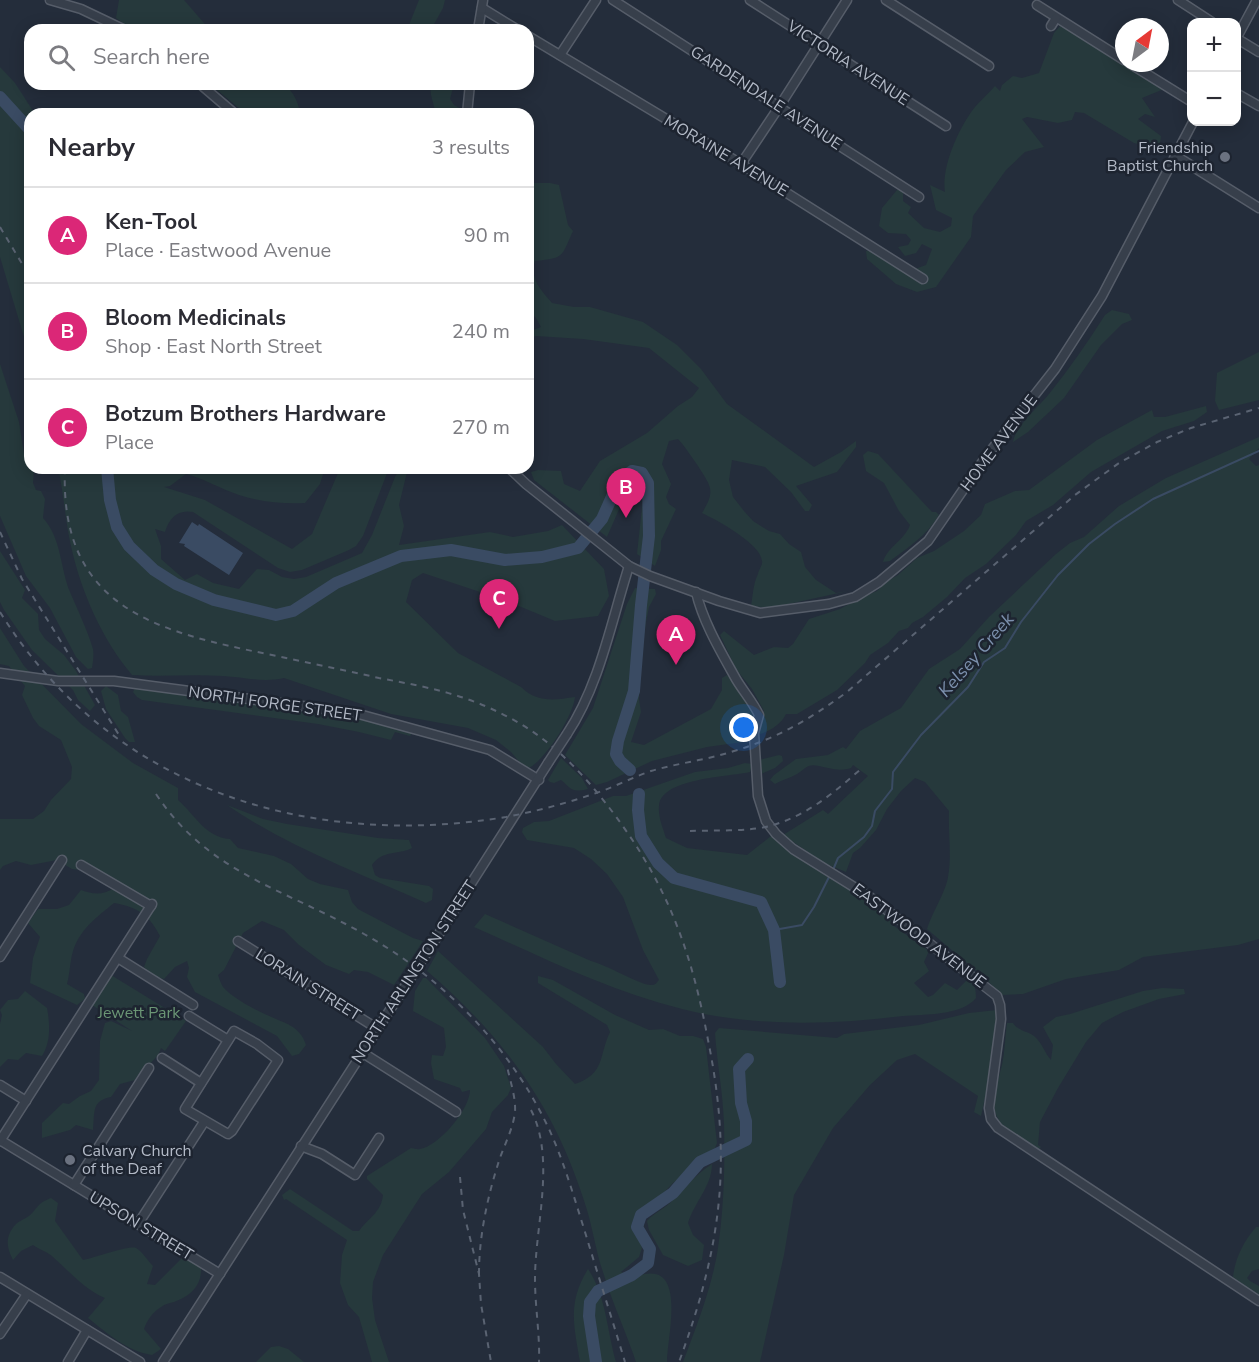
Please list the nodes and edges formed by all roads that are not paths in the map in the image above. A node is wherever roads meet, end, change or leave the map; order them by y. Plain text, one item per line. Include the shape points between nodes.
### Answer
1 (50, 0) edge
2 (596, 0) edge
3 (613, 0) edge
4 (750, 0) edge
5 (847, 0) edge
6 (886, 0) edge
7 (1178, 0) edge
8 (1257, 0) edge
9 (482, 4) edge
10 (1037, 5) dead end
11 (1056, 18) junction
12 (1206, 18) edge
13 (112, 24) edge
14 (479, 24) edge
15 (510, 24) edge
16 (1051, 26) dead end
17 (1241, 30) edge
18 (534, 40) edge
19 (1241, 41) edge
20 (818, 43) junction
21 (1259, 52) edge
22 (1115, 54) edge
23 (560, 55) junction
24 (989, 66) dead end
25 (1143, 72) edge
26 (207, 90) edge
27 (469, 90) edge
28 (1241, 96) edge
29 (1187, 99) edge
30 (1259, 106) edge
31 (779, 107) junction
32 (228, 108) edge
33 (468, 108) edge
34 (946, 126) dead end
35 (1191, 126) edge
36 (1176, 156) junction
37 (741, 164) junction
38 (919, 197) dead end
39 (1259, 208) edge
40 (923, 279) dead end
41 (516, 474) edge
42 (629, 566) junction
43 (696, 592) junction
44 (0, 673) edge
45 (539, 780) junction
46 (62, 860) dead end
47 (81, 865) dead end
48 (238, 941) dead end
49 (0, 957) edge
50 (118, 958) junction
51 (193, 1005) dead end
52 (189, 1016) dead end
53 (378, 1029) junction
54 (228, 1040) junction
55 (363, 1053) junction
56 (162, 1058) dead end
57 (149, 1068) dead end
58 (201, 1083) junction
59 (0, 1085) edge
60 (26, 1101) junction
61 (456, 1112) dead end
62 (204, 1122) junction
63 (379, 1138) dead end
64 (0, 1141) edge
65 (301, 1146) junction
66 (74, 1185) junction
67 (138, 1224) junction
68 (220, 1274) junction
69 (0, 1277) edge
70 (27, 1294) junction
71 (1259, 1301) edge
72 (87, 1330) junction
73 (0, 1334) edge
74 (68, 1362) edge
75 (140, 1362) edge
76 (163, 1362) edge

1 - 13 street
2 - 23 street
3 - 31 street, GARDENDALE AVENUE
4 - 20 street, VICTORIA AVENUE
5 - 20 street
6 - 24 street
7 - 12 street
8 - 17 street
9 - 14 street
9 - 15 street
10 - 11 street
11 - 16 street
11 - 22 street
18 - 23 street, MORAINE AVENUE
19 - 21 street
20 - 31 street
20 - 34 street, VICTORIA AVENUE
23 - 37 street, MORAINE AVENUE
25 - 29 street
26 - 32 street
27 - 33 street
28 - 30 street
31 - 37 street
31 - 38 street, GARDENDALE AVENUE
35 - 36 street, HOME AVENUE
36 - 39 street
36 - 43 street, HOME AVENUE via 1102,296 1064,356 921,548 870,588 829,604 760,613
37 - 40 street, MORAINE AVENUE
41 - 42 street, HOME AVENUE
42 - 43 street, HOME AVENUE
42 - 45 street, NORTH ARLINGTON STREET, bridge via 594,679
43 - 71 street, EASTWOOD AVENUE via 717,642 759,715 754,733 755,763 758,796 766,821 784,842 870,897 997,996 1001,1018 989,1108 998,1128
44 - 45 street, NORTH FORGE STREET via 65,681 114,681 356,713 490,750
45 - 53 street, NORTH ARLINGTON STREET, bridge
46 - 49 street
47 - 50 street via 152,905
48 - 53 street, LORAIN STREET
50 - 51 street
50 - 60 street
52 - 54 street
53 - 55 street, NORTH ARLINGTON STREET
54 - 58 street
54 - 62 street via 234,1031 278,1060 232,1131 228,1134
55 - 61 street
55 - 65 street, NORTH ARLINGTON STREET
56 - 58 street
57 - 66 street
58 - 62 street via 185,1107
59 - 60 street
60 - 64 street
62 - 67 street
63 - 65 street via 355,1175
64 - 66 street, UPSON STREET
65 - 68 street, NORTH ARLINGTON STREET
66 - 67 street, UPSON STREET
67 - 68 street, UPSON STREET
68 - 76 street, NORTH ARLINGTON STREET
69 - 70 street
70 - 72 street
70 - 73 street
72 - 74 street
72 - 75 street

